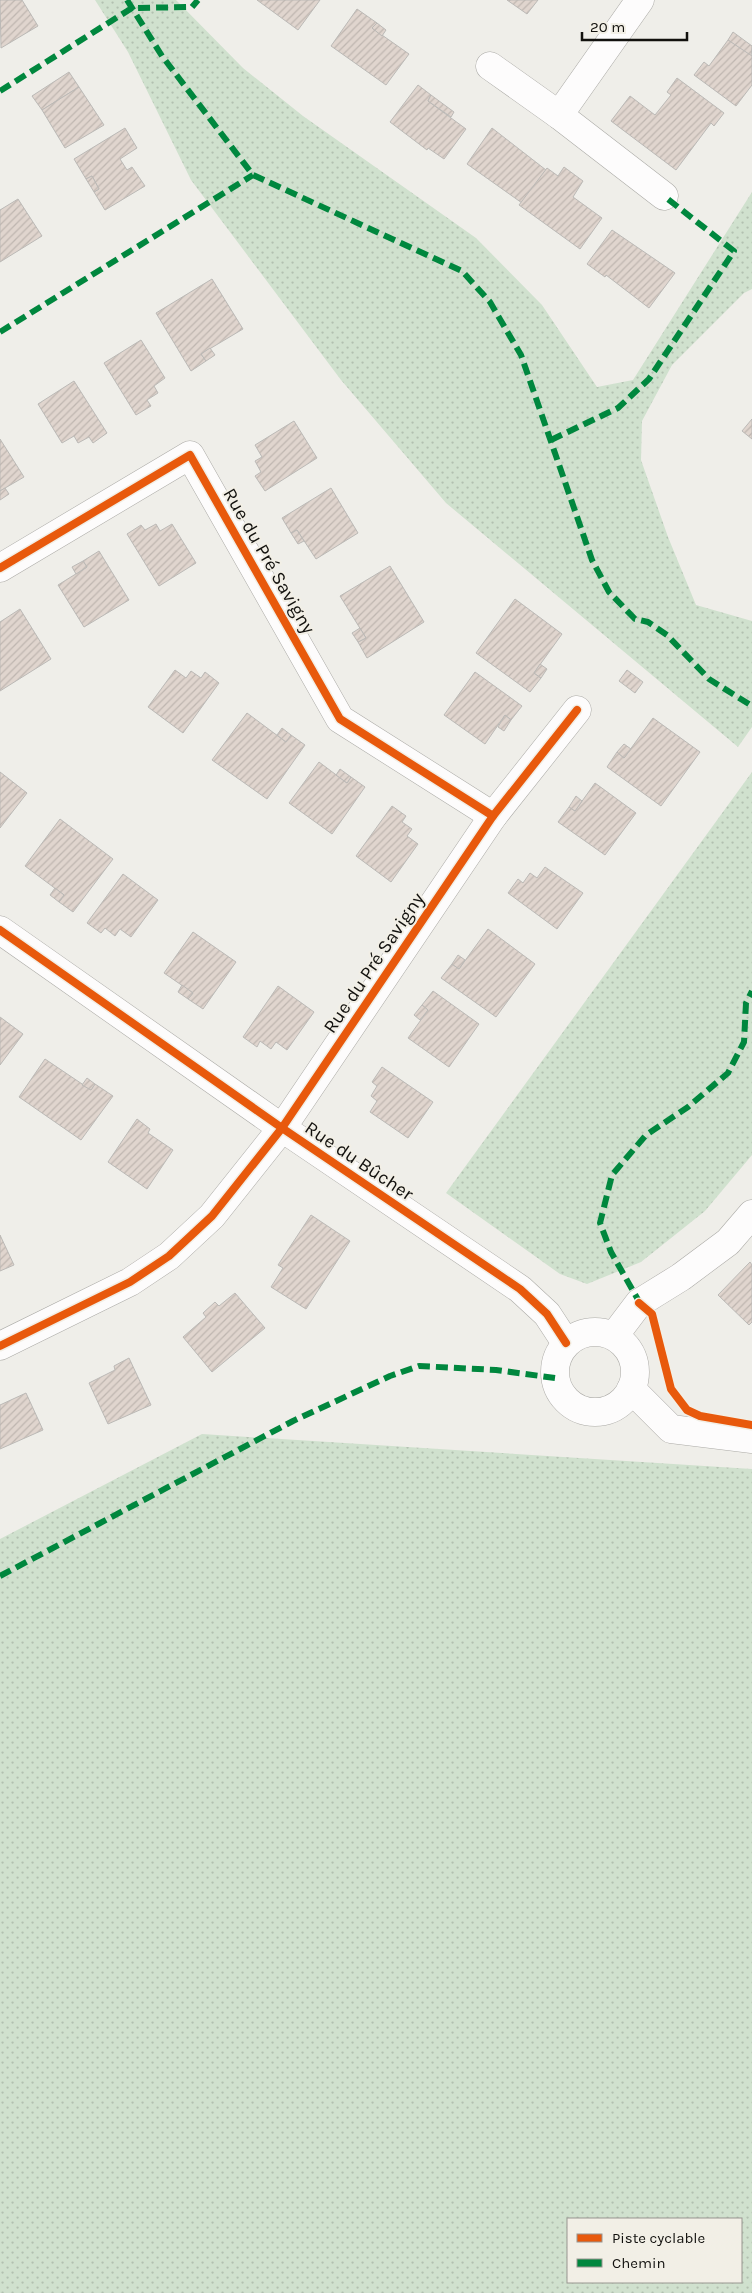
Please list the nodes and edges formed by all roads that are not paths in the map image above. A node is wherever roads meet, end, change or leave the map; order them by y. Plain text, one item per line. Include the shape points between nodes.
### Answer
1 (640, 0) edge
2 (490, 66) dead end
3 (559, 115) junction
4 (664, 196) dead end
5 (0, 568) edge
6 (577, 710) dead end
7 (493, 816) junction
8 (0, 930) edge
9 (282, 1128) junction
10 (752, 1214) edge
11 (614, 1336) junction
12 (566, 1344) junction
13 (0, 1346) edge
14 (631, 1389) junction
15 (752, 1439) edge

1 - 3 street
2 - 3 street
3 - 4 street
5 - 7 street, Rue du Pré Savigny via 190,455 340,719
6 - 7 street, Rue du Pré Savigny
7 - 9 street, Rue du Pré Savigny
8 - 9 street, Rue du Bûcher
9 - 12 street, Rue du Bûcher via 520,1289 547,1314
9 - 13 street, Rue du Pré Savigny via 212,1216 169,1256 130,1282
10 - 11 street via 728,1242 639,1303
11 - 12 street via 594,1331 574,1337
11 - 14 street via 626,1345 634,1359 635,1375
12 - 14 street via 554,1365 555,1378 558,1389 573,1406 606,1411 625,1399
14 - 15 street via 671,1429

